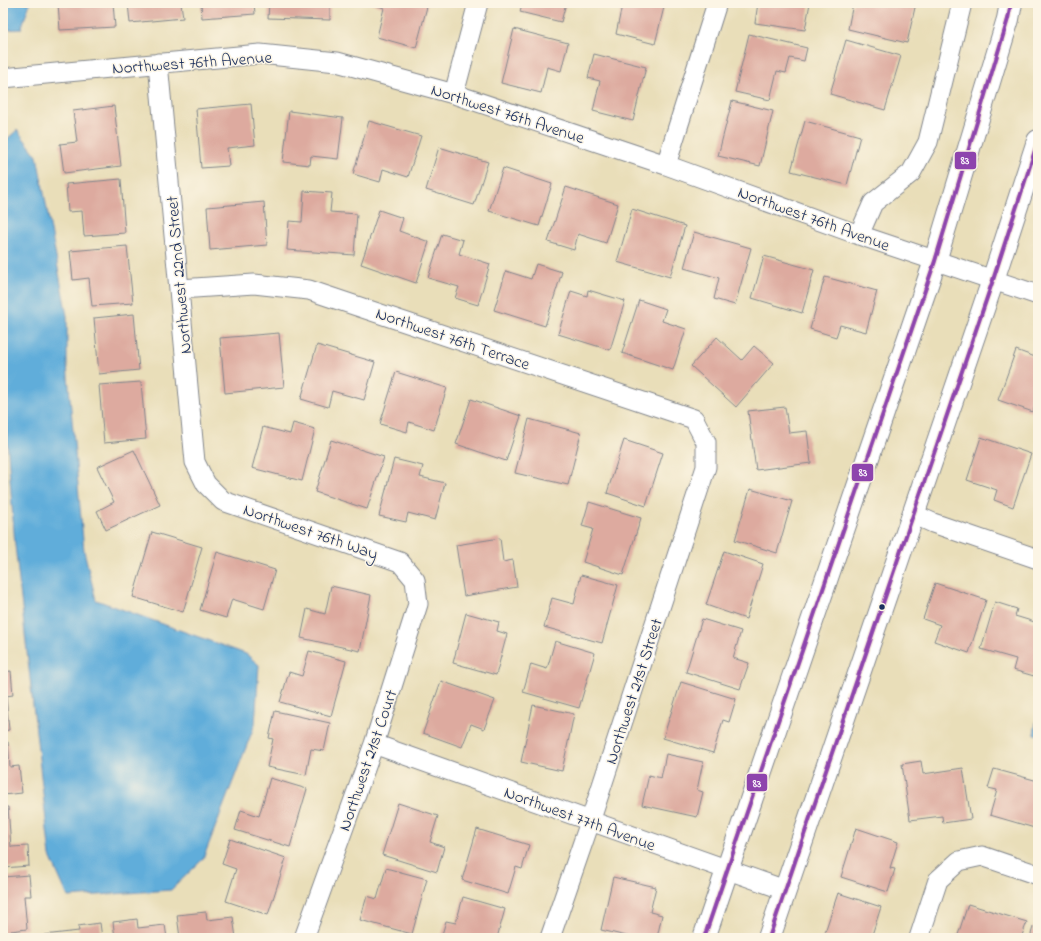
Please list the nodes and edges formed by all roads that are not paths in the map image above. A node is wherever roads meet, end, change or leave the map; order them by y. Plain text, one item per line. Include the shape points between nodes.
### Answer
1 (478, 3) edge
2 (717, 3) edge
3 (962, 3) edge
4 (1010, 3) edge
5 (158, 63) junction
6 (3, 78) edge
7 (454, 94) junction
8 (1038, 141) edge
9 (666, 165) junction
10 (859, 235) junction
11 (935, 260) junction
12 (993, 280) junction
13 (180, 289) junction
14 (1038, 295) edge
15 (706, 442) joint
16 (206, 484) joint
17 (913, 514) junction
18 (1038, 559) edge
19 (415, 580) joint
20 (374, 744) junction
21 (590, 822) junction
22 (727, 869) junction
23 (1038, 875) edge
24 (785, 890) junction
25 (304, 938) edge
26 (550, 938) edge
27 (704, 938) edge
28 (769, 938) edge
29 (919, 938) edge

1 - 7 street
2 - 9 street
3 - 10 street via 928,142 911,173 873,203
4 - 11 main road via 1008,19
5 - 6 street, Northwest 76th Avenue
5 - 7 street, Northwest 76th Avenue via 260,54 336,62
5 - 13 street, Northwest 22nd Street
7 - 9 street, Northwest 76th Avenue
8 - 12 main road
9 - 10 street, Northwest 76th Avenue
10 - 11 street, Northwest 76th Avenue
11 - 12 street, Northwest 76th Avenue
11 - 22 main road
12 - 14 street, Northwest 76th Avenue
12 - 17 main road
13 - 15 street, Northwest 76th Terrace via 254,284 309,290 694,419
13 - 16 street, Northwest 22nd Street via 195,462
15 - 21 street, Northwest 21st Street via 706,467
16 - 19 street, Northwest 76th Way via 224,501 400,562
17 - 18 street
17 - 24 main road
19 - 20 street, Northwest 21st Court via 418,604
20 - 21 street, Northwest 77th Avenue
20 - 25 street, Northwest 21st Court
21 - 22 street, Northwest 77th Avenue
21 - 26 street, Northwest 21st Street
22 - 24 street, Northwest 77th Avenue
22 - 27 main road
23 - 29 street via 982,856 959,861 938,880
24 - 28 main road

